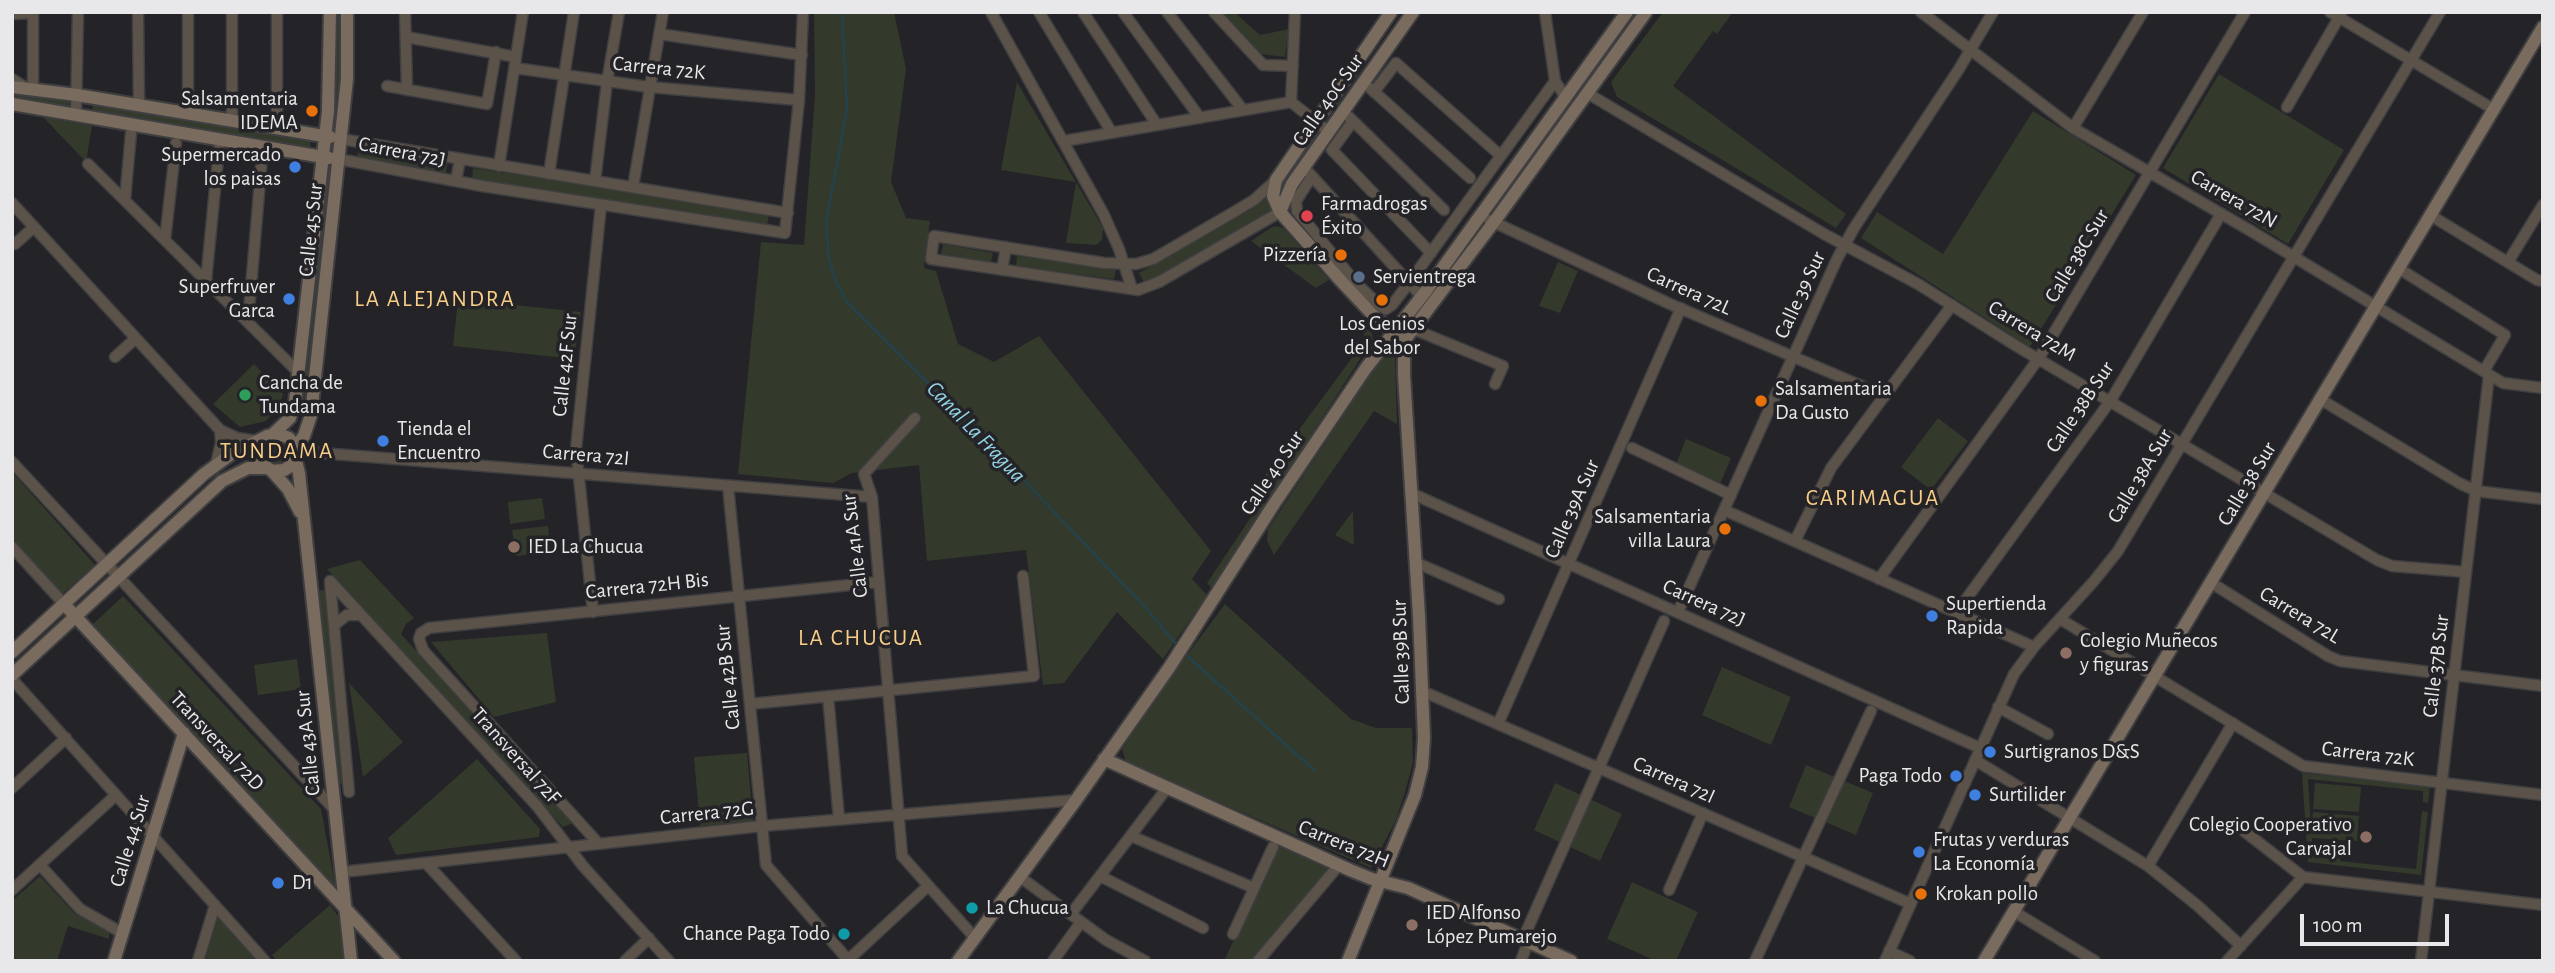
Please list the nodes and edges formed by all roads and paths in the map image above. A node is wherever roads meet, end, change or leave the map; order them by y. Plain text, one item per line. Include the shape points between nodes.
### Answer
1 (78, 12) edge
2 (138, 12) edge
3 (188, 12) edge
4 (232, 12) edge
5 (277, 12) edge
6 (330, 12) edge
7 (347, 12) edge
8 (405, 12) edge
9 (523, 12) edge
10 (574, 12) edge
11 (619, 12) edge
12 (663, 12) edge
13 (803, 12) edge
14 (991, 12) edge
15 (1039, 12) edge
16 (1083, 12) edge
17 (1124, 12) edge
18 (1167, 12) edge
19 (1214, 12) edge
20 (1295, 12) edge
21 (1391, 12) edge
22 (1413, 12) edge
23 (1545, 12) edge
24 (1627, 12) edge
25 (1646, 12) edge
26 (1921, 12) edge
27 (1993, 12) edge
28 (2143, 12) edge
29 (2245, 12) edge
30 (2440, 12) edge
31 (12, 13) edge
32 (33, 13) edge
33 (2337, 14) edge
34 (2542, 28) edge
35 (659, 34) junction
36 (406, 37) junction
37 (1971, 50) junction
38 (496, 52) junction
39 (802, 55) junction
40 (2411, 60) junction
41 (516, 62) junction
42 (1293, 66) junction
43 (564, 75) junction
44 (12, 79) edge
45 (1555, 81) junction
46 (607, 82) junction
47 (387, 86) dead end
48 (649, 87) junction
49 (1369, 87) junction
50 (24, 88) edge
51 (407, 90) junction
52 (1587, 93) junction
53 (77, 95) junction
54 (1566, 98) junction
55 (799, 100) junction
56 (1291, 102) junction
57 (12, 104) edge
58 (139, 106) junction
59 (2287, 107) dead end
60 (2493, 109) junction
61 (1243, 110) junction
62 (188, 114) junction
63 (76, 115) junction
64 (1349, 116) junction
65 (1200, 118) junction
66 (232, 121) junction
67 (1316, 122) junction
68 (1157, 125) junction
69 (277, 128) junction
70 (2073, 128) junction
71 (1112, 132) junction
72 (1329, 132) junction
73 (131, 133) dead end
74 (324, 136) junction
75 (341, 139) junction
76 (1064, 141) junction
77 (176, 143) dead end
78 (263, 146) junction
79 (219, 148) dead end
80 (1501, 156) junction
81 (322, 157) junction
82 (338, 159) junction
83 (460, 159) junction
84 (88, 164) dead end
85 (499, 166) junction
86 (1308, 172) junction
87 (2149, 172) junction
88 (549, 174) junction
89 (1470, 178) dead end
90 (1276, 180) junction
91 (456, 181) junction
92 (595, 181) junction
93 (633, 187) junction
94 (125, 200) junction
95 (12, 203) edge
96 (601, 205) junction
97 (2543, 205) edge
98 (1444, 210) dead end
99 (1280, 212) junction
100 (788, 213) junction
101 (2221, 214) junction
102 (2430, 215) junction
103 (1481, 216) junction
104 (1494, 222) junction
105 (34, 227) junction
106 (1304, 230) junction
107 (165, 240) junction
108 (15, 244) dead end
109 (1844, 245) junction
110 (1006, 247) junction
111 (1431, 253) junction
112 (2293, 256) junction
113 (2508, 262) junction
114 (1125, 265) junction
115 (2398, 268) junction
116 (1002, 270) junction
117 (206, 281) junction
118 (2543, 281) edge
119 (1409, 283) junction
120 (1132, 289) junction
121 (1422, 297) junction
122 (1952, 305) junction
123 (2376, 306) junction
124 (1681, 309) junction
125 (248, 321) junction
126 (1419, 326) junction
127 (1399, 337) junction
128 (136, 338) junction
129 (115, 357) dead end
130 (1793, 357) junction
131 (2039, 358) junction
132 (298, 372) junction
133 (2487, 373) junction
134 (1495, 384) dead end
135 (2543, 388) edge
136 (1885, 396) junction
137 (2320, 399) junction
138 (2111, 400) junction
139 (915, 418) dead end
140 (220, 430) junction
141 (266, 437) junction
142 (2182, 442) junction
143 (1632, 448) dead end
144 (295, 452) junction
145 (12, 462) edge
146 (216, 464) junction
147 (270, 469) junction
148 (578, 473) junction
149 (728, 486) junction
150 (2264, 491) junction
151 (2476, 491) junction
152 (1413, 494) junction
153 (1731, 495) junction
154 (872, 497) junction
155 (2543, 499) edge
156 (1724, 510) junction
157 (303, 522) junction
158 (1795, 541) junction
159 (12, 547) edge
160 (1416, 563) junction
161 (1569, 564) junction
162 (107, 565) junction
163 (2466, 572) junction
164 (1023, 576) dead end
165 (118, 577) junction
166 (1879, 579) junction
167 (330, 581) joint
168 (880, 582) junction
169 (2210, 582) junction
170 (739, 595) junction
171 (1499, 599) dead end
172 (64, 604) junction
173 (593, 612) junction
174 (1678, 612) junction
175 (1956, 613) junction
176 (361, 615) junction
177 (75, 616) junction
178 (2060, 619) junction
179 (1664, 621) dead end
180 (334, 625) junction
181 (421, 633) joint
182 (2034, 647) junction
183 (12, 652) edge
184 (2454, 675) junction
185 (2154, 676) junction
186 (12, 677) edge
187 (339, 682) junction
188 (321, 684) junction
189 (2543, 685) edge
190 (888, 690) junction
191 (1422, 691) junction
192 (828, 696) junction
193 (750, 704) junction
194 (1998, 707) junction
195 (1871, 711) dead end
196 (2233, 723) junction
197 (1498, 724) junction
198 (184, 733) junction
199 (2048, 734) dead end
200 (66, 738) junction
201 (1980, 748) junction
202 (1104, 759) junction
203 (1975, 760) junction
204 (1599, 768) junction
205 (2442, 782) junction
206 (12, 788) edge
207 (1167, 788) junction
208 (349, 792) dead end
209 (116, 795) junction
210 (2543, 795) edge
211 (1076, 800) junction
212 (335, 810) junction
213 (1703, 813) junction
214 (899, 814) junction
215 (2070, 817) junction
216 (839, 819) junction
217 (762, 826) junction
218 (2244, 831) dead end
219 (153, 833) junction
220 (1130, 836) junction
221 (599, 844) junction
222 (568, 847) junction
223 (1273, 847) dead end
224 (1804, 857) junction
225 (426, 863) junction
226 (40, 864) junction
227 (1339, 865) junction
228 (2148, 866) junction
229 (342, 872) junction
230 (1100, 876) junction
231 (1020, 877) junction
232 (2302, 877) junction
233 (1379, 881) junction
234 (929, 886) junction
235 (1254, 888) junction
236 (12, 890) edge
237 (1669, 890) dead end
238 (2429, 891) junction
239 (1910, 904) junction
240 (215, 905) junction
241 (2543, 905) edge
242 (346, 908) junction
243 (2013, 911) junction
244 (1071, 914) junction
245 (1082, 922) junction
246 (1203, 928) dead end
247 (122, 933) junction
248 (1233, 934) dead end
249 (649, 938) junction
250 (975, 938) junction
251 (1526, 941) junction
252 (2241, 946) junction
253 (1887, 956) edge
254 (848, 960) edge
255 (114, 961) edge
256 (198, 961) edge
257 (265, 961) edge
258 (351, 961) edge
259 (394, 961) edge
260 (516, 961) edge
261 (625, 961) edge
262 (669, 961) edge
263 (958, 961) edge
264 (1053, 961) edge
265 (1145, 961) edge
266 (1258, 961) edge
267 (1348, 961) edge
268 (1521, 961) edge
269 (1571, 961) edge
270 (1755, 961) edge
271 (1910, 961) edge
272 (1984, 961) edge
273 (2095, 961) edge
274 (2227, 961) edge
275 (2421, 961) edge

1 - 53 street
2 - 58 street
3 - 62 street
4 - 66 street
5 - 69 street
6 - 74 street, Calle 45 Sur
7 - 75 street, Calle 45 Sur
8 - 36 street
9 - 41 street
10 - 43 street
11 - 46 street
12 - 35 street
13 - 39 street
14 - 76 street
15 - 71 street
16 - 68 street
17 - 65 street
18 - 61 street
19 - 42 street via 1263,65
20 - 42 street
21 - 67 street, Calle 40C Sur
22 - 49 street, Calle 40C Sur
23 - 45 street
24 - 54 street, Calle 40 Sur
25 - 52 street, Calle 40 Sur
26 - 37 street, Carrera 72N
27 - 37 street, Calle 39 Sur
28 - 70 street
29 - 87 street, Calle 38C Sur
30 - 40 street, Calle 38A Sur
31 - 32 street
32 - 50 street
33 - 40 street
33 - 59 street
34 - 60 street, Calle 38 Sur
35 - 39 street
35 - 48 street
36 - 38 street, Carrera 72K
36 - 51 street
37 - 70 street, Carrera 72N
37 - 109 street, Calle 39 Sur
38 - 41 street, Carrera 72K
38 - 51 street via 487,104
39 - 55 street
40 - 60 street
40 - 112 street, Calle 38A Sur
41 - 43 street, Carrera 72K
41 - 85 street
42 - 56 street
43 - 46 street, Carrera 72K
43 - 88 street
44 - 50 street, Carrera 72J
45 - 54 street
45 - 80 street
46 - 48 street, Carrera 72K
46 - 92 street
47 - 51 street
48 - 55 street, Carrera 72K
48 - 93 street
49 - 64 street, Calle 40C Sur
49 - 80 street, Calle 40C Sur via 1396,63
49 - 89 street
50 - 53 street, Carrera 72J
52 - 104 street, Calle 40 Sur
52 - 109 street, Carrera 72M
53 - 58 street, Carrera 72J
53 - 63 street
54 - 103 street, Calle 40 Sur
55 - 100 street
56 - 61 street
56 - 67 street
57 - 63 street, Carrera 72J
58 - 62 street, Carrera 72J
60 - 102 street, Calle 38 Sur
61 - 65 street
62 - 66 street, Carrera 72J
63 - 78 street, Carrera 72J
64 - 72 street, Calle 40C Sur
64 - 98 street
64 - 111 street, Calle 40C Sur via 1332,150
65 - 68 street
66 - 69 street, Carrera 72J
67 - 72 street
67 - 90 street, Calle 40C Sur
68 - 71 street
69 - 74 street, Carrera 72J
70 - 87 street, Carrera 72N
71 - 76 street
72 - 86 street, Calle 40C Sur
73 - 94 street
74 - 75 street, Carrera 72J
74 - 81 street, Calle 45 Sur
75 - 82 street, Calle 45 Sur
75 - 83 street, Carrera 72J
76 - 114 street
77 - 107 street
78 - 81 street, Carrera 72J
78 - 125 street
79 - 117 street
80 - 111 street
81 - 82 street, Carrera 72J
81 - 132 street, Calle 45 Sur
82 - 91 street, Carrera 72J
82 - 144 street, Calle 45 Sur via 311,415
83 - 85 street, Carrera 72J
83 - 91 street
84 - 94 street
85 - 88 street, Carrera 72J
86 - 99 street, Calle 40C Sur via 1288,191
86 - 106 street via 1295,206
86 - 119 street
87 - 101 street, Carrera 72N
87 - 131 street, Calle 38C Sur
88 - 92 street, Carrera 72J
90 - 99 street via 1273,196
90 - 114 street via 1254,200 1153,259
91 - 96 street, Carrera 72J
92 - 93 street, Carrera 72J
93 - 100 street, Carrera 72J
94 - 107 street
95 - 105 street
96 - 100 street, Carrera 72J via 785,233
96 - 148 street, Calle 42F Sur via 577,435
97 - 113 street
99 - 106 street
99 - 120 street via 1151,286
101 - 112 street, Carrera 72N
101 - 138 street, Calle 38B Sur
102 - 113 street
102 - 115 street, Calle 38 Sur
103 - 104 street, Carrera 72L
103 - 121 street, Calle 40 Sur
104 - 124 street, Carrera 72L
104 - 126 street, Calle 40 Sur
105 - 108 street
105 - 128 street
106 - 119 street via 1384,309 1390,308
106 - 127 street via 1355,297
107 - 117 street
109 - 122 street, Carrera 72M
109 - 130 street, Calle 39 Sur
110 - 114 street
110 - 116 street
110 - 116 street via 934,236 931,259
111 - 119 street
112 - 123 street, Carrera 72N
112 - 142 street, Calle 38A Sur
113 - 118 street
114 - 120 street
115 - 123 street, Calle 38 Sur
115 - 133 street, Calle 37B Sur via 2505,335
116 - 120 street
117 - 125 street
119 - 121 street
121 - 127 street, Calle 40 Sur
122 - 131 street, Carrera 72M
122 - 136 street
123 - 133 street, Carrera 72N
123 - 137 street, Calle 38 Sur
124 - 130 street, Carrera 72L
124 - 161 street, Calle 39A Sur
125 - 132 street
126 - 127 street, Calle 40 Sur
126 - 134 street via 1503,366
127 - 152 street, Calle 39B Sur
127 - 202 street, Calle 40 Sur via 1366,368
128 - 129 street
128 - 140 street
130 - 136 street, Carrera 72L
130 - 153 street, Calle 39 Sur
131 - 138 street, Carrera 72M
131 - 166 street, Calle 38C Sur
132 - 141 street, Calle 45 Sur via 290,418
133 - 135 street, Carrera 72N via 2503,383
133 - 151 street, Calle 37B Sur
136 - 158 street via 1831,468
137 - 150 street, Calle 38 Sur
137 - 151 street
138 - 142 street, Carrera 72M
138 - 175 street, Calle 38B Sur
139 - 154 street, Calle 41A Sur via 864,474
140 - 141 street via 237,438
140 - 146 street via 222,443
141 - 144 street via 289,438
141 - 146 street, Calle 45 Sur
141 - 147 street via 258,452 262,464
142 - 150 street, Carrera 72M
142 - 178 street, Calle 38A Sur via 2118,551
143 - 153 street
144 - 147 street via 293,462 284,470
144 - 148 street, Carrera 72I
144 - 157 street, Calle 43A Sur
145 - 162 street, Transversal 72D
146 - 162 street, Calle 45 Sur
147 - 157 street, Calle 43A Sur via 288,489
147 - 165 street via 241,470 222,481
148 - 149 street, Carrera 72I
148 - 173 street, Calle 42F Sur
149 - 154 street, Carrera 72I
149 - 170 street, Calle 42B Sur
150 - 163 street, Carrera 72M via 2385,564
150 - 169 street, Calle 38 Sur
151 - 155 street
151 - 163 street, Calle 37B Sur
152 - 160 street, Calle 39B Sur
152 - 161 street, Carrera 72J
153 - 156 street, Calle 39 Sur
154 - 168 street, Calle 41A Sur
156 - 158 street
156 - 174 street, Calle 39 Sur
157 - 188 street, Calle 43A Sur
158 - 166 street
159 - 172 street, Transversal 72D
160 - 171 street
160 - 191 street, Calle 39B Sur
161 - 174 street, Carrera 72J
161 - 197 street, Calle 39A Sur
162 - 165 street, Transversal 72D
162 - 172 street, Calle 45 Sur
163 - 184 street, Calle 37B Sur
164 - 190 street via 1034,676
165 - 177 street
165 - 212 street, Transversal 72D
166 - 175 street
167 - 176 street, Transversal 72F
167 - 180 street, Calle 43A Sur
168 - 170 street, Carrera 72H Bis
168 - 190 street, Calle 41A Sur
169 - 184 street, Carrera 72L via 2340,661
169 - 185 street, Calle 38 Sur
170 - 173 street, Carrera 72H Bis
170 - 193 street, Calle 42B Sur
172 - 177 street, Transversal 72D
172 - 183 street, Calle 45 Sur
173 - 181 street, Carrera 72H Bis via 429,628
174 - 201 street, Carrera 72J
175 - 182 street
176 - 180 street via 347,615
176 - 222 street, Transversal 72F via 537,806
177 - 186 street
177 - 198 street, Transversal 72D
178 - 182 street, Calle 38A Sur
178 - 185 street, Carrera 72K
179 - 204 street
180 - 187 street, Calle 43A Sur
181 - 221 street, Transversal 72F via 423,650
182 - 194 street, Calle 38A Sur
184 - 189 street, Carrera 72L
184 - 205 street, Calle 37B Sur
185 - 196 street, Carrera 72K
185 - 215 street, Calle 38 Sur
186 - 200 street
187 - 188 street
187 - 208 street, Calle 43A Sur
188 - 212 street, Calle 43A Sur
190 - 192 street
190 - 214 street, Calle 41A Sur
191 - 197 street, Carrera 72I
191 - 233 street, Calle 39B Sur via 1419,781
192 - 193 street
192 - 216 street
193 - 217 street, Calle 42B Sur
194 - 199 street
194 - 201 street, Calle 38A Sur
195 - 224 street
196 - 205 street, Carrera 72K via 2303,766
196 - 228 street
197 - 204 street, Carrera 72I
198 - 219 street, Calle 44 Sur
198 - 242 street, Transversal 72D
200 - 206 street
200 - 209 street
201 - 203 street, Calle 38A Sur
202 - 207 street, Carrera 72H
202 - 211 street, Calle 40 Sur
203 - 215 street
203 - 239 street, Calle 38A Sur
204 - 213 street, Carrera 72I
204 - 251 street
205 - 210 street, Carrera 72K
205 - 238 street, Calle 37B Sur
207 - 220 street
207 - 227 street, Carrera 72H
209 - 219 street
209 - 226 street
211 - 214 street, Carrera 72G
211 - 231 street, Calle 40 Sur
212 - 229 street, Calle 43A Sur
213 - 224 street, Carrera 72I
213 - 237 street
214 - 216 street, Carrera 72G
214 - 234 street, Calle 41A Sur via 902,856
215 - 228 street
215 - 243 street, Calle 38 Sur
216 - 217 street, Carrera 72G
217 - 221 street, Carrera 72G
217 - 254 street, Calle 42B Sur via 766,865
218 - 232 street
219 - 240 street
219 - 247 street, Calle 44 Sur
220 - 230 street
220 - 235 street
221 - 222 street, Carrera 72G
222 - 225 street, Carrera 72G
222 - 249 street, Transversal 72F
223 - 235 street
224 - 239 street, Carrera 72I
224 - 270 street
225 - 229 street, Carrera 72G
225 - 260 street
226 - 236 street
226 - 247 street via 80,909
227 - 233 street, Carrera 72H
227 - 266 street
228 - 252 street
229 - 242 street, Calle 43A Sur
230 - 244 street
230 - 246 street
231 - 244 street
231 - 250 street, Calle 40 Sur
232 - 238 street
232 - 252 street
233 - 251 street, Carrera 72H via 1408,888
233 - 267 street, Calle 39B Sur
234 - 250 street
234 - 254 street
235 - 248 street
238 - 241 street
238 - 275 street, Calle 37B Sur
239 - 253 street, Calle 38A Sur
240 - 256 street
240 - 257 street
242 - 258 street, Calle 43A Sur
242 - 259 street, Transversal 72D
243 - 272 street, Calle 38 Sur
243 - 273 street
244 - 245 street
245 - 264 street
245 - 265 street
247 - 255 street, Calle 44 Sur
249 - 261 street
249 - 262 street, Transversal 72F
250 - 263 street, Calle 40 Sur
251 - 268 street
251 - 269 street, Carrera 72H
252 - 274 street
253 - 271 street

